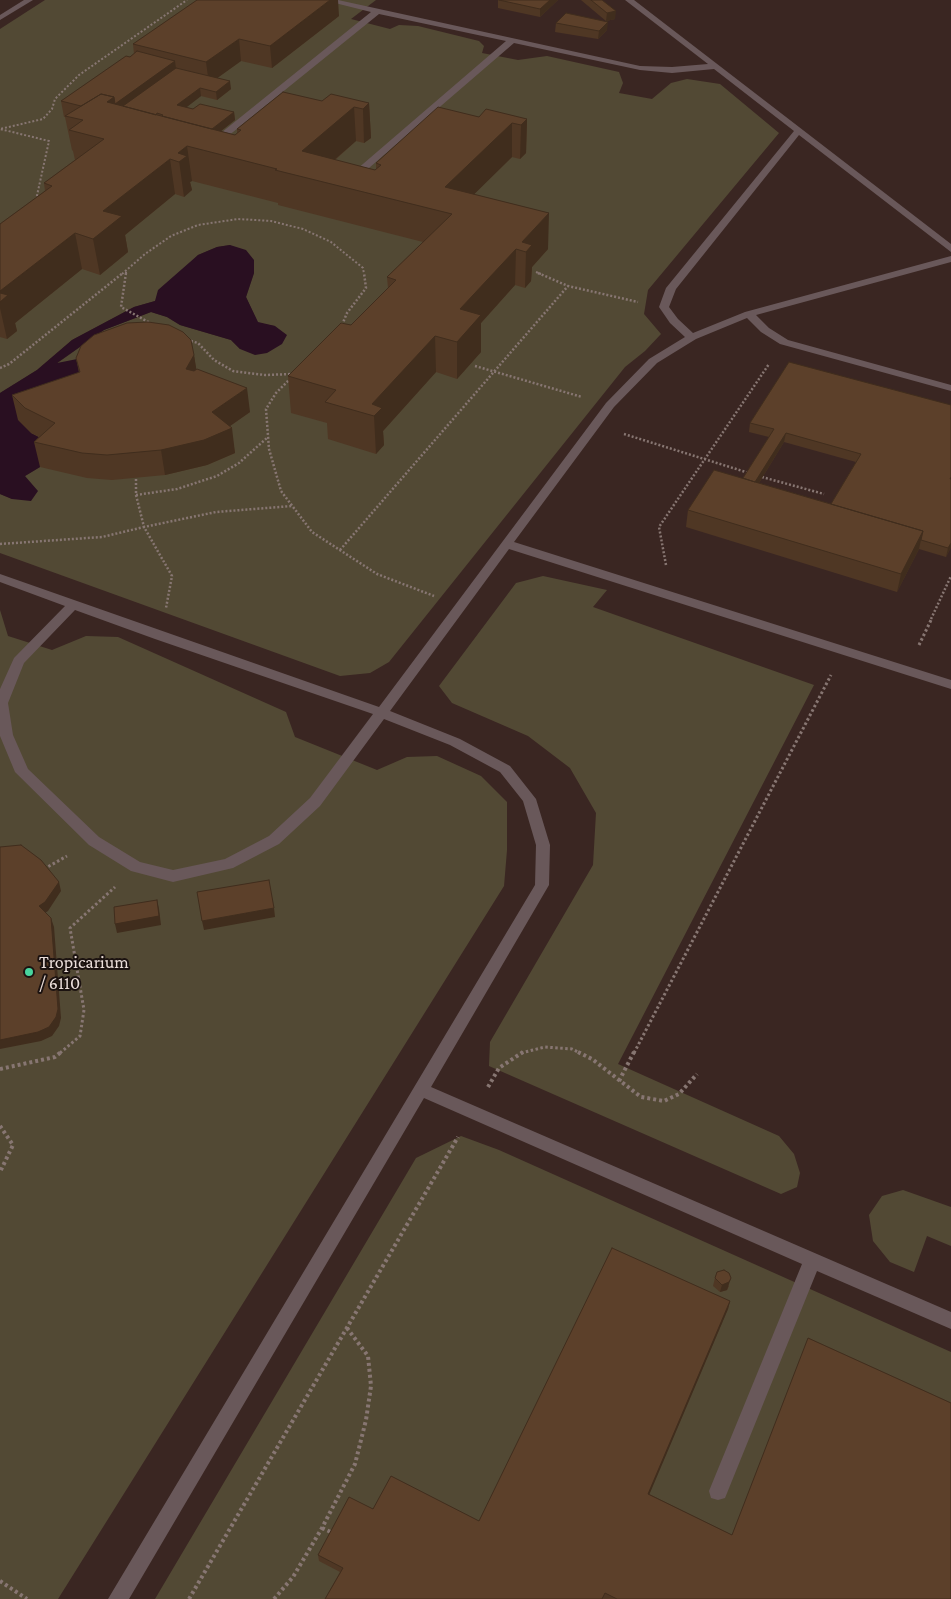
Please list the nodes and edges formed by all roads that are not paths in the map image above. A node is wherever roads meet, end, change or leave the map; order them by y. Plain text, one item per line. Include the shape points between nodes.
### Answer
1 (28, 0) edge
2 (327, 0) edge
3 (628, 0) edge
4 (377, 11) junction
5 (0, 18) edge
6 (511, 40) junction
7 (716, 66) junction
8 (799, 130) junction
9 (204, 152) edge
10 (346, 184) edge
11 (951, 250) edge
12 (951, 260) edge
13 (749, 314) junction
14 (692, 336) junction
15 (951, 388) edge
16 (507, 544) junction
17 (0, 578) edge
18 (73, 605) junction
19 (951, 684) edge
20 (380, 712) junction
21 (422, 1090) junction
22 (813, 1259) junction
23 (951, 1321) edge
24 (718, 1491) dead end
25 (118, 1599) edge

1 - 5 lane
2 - 4 lane
3 - 7 lane
4 - 6 lane
4 - 9 lane
6 - 7 lane via 640,68 672,70
6 - 10 lane
7 - 8 lane
8 - 11 lane
8 - 14 lane via 671,288 664,307 674,321
12 - 13 lane
13 - 14 lane
13 - 15 lane via 784,342
14 - 16 lane via 654,361 610,405
16 - 19 lane
16 - 20 lane
17 - 18 lane
18 - 20 lane
18 - 20 lane via 18,661 1,703 6,735 22,772 94,841 136,867 173,876 228,864 274,840 315,802
20 - 21 lane via 455,742 505,769 528,799 543,845 542,885
21 - 22 lane
21 - 25 lane
22 - 23 lane
22 - 24 lane

